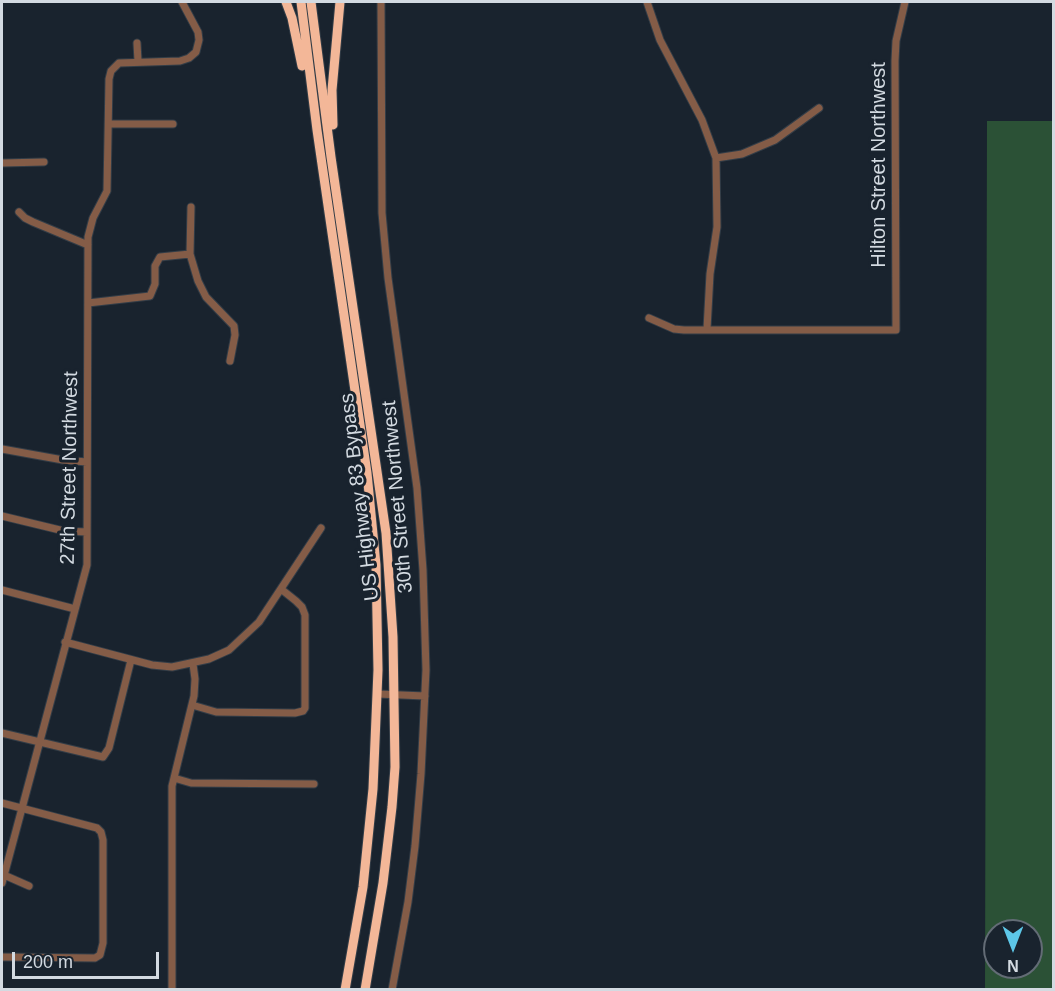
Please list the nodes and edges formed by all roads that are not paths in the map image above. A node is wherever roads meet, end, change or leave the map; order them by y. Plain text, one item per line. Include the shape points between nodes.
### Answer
1 (182, 2) edge
2 (286, 2) edge
3 (301, 2) edge
4 (311, 2) edge
5 (340, 2) edge
6 (381, 2) edge
7 (647, 2) edge
8 (906, 2) edge
9 (137, 43) dead end
10 (138, 61) junction
11 (819, 108) dead end
12 (110, 124) junction
13 (173, 124) dead end
14 (321, 156) junction
15 (716, 158) junction
16 (44, 162) dead end
17 (2, 163) edge
18 (334, 170) junction
19 (191, 207) dead end
20 (19, 212) dead end
21 (88, 245) junction
22 (190, 254) junction
23 (88, 303) junction
24 (649, 318) dead end
25 (708, 329) junction
26 (230, 361) dead end
27 (2, 449) edge
28 (87, 462) junction
29 (2, 516) edge
30 (321, 528) dead end
31 (87, 532) junction
32 (280, 589) junction
33 (3, 590) edge
34 (2, 599) edge
35 (75, 609) junction
36 (65, 642) junction
37 (131, 660) junction
38 (193, 664) junction
39 (395, 693) junction
40 (378, 694) junction
41 (425, 696) junction
42 (192, 705) junction
43 (2, 733) edge
44 (39, 742) junction
45 (174, 778) junction
46 (314, 784) dead end
47 (2, 803) edge
48 (22, 808) junction
49 (4, 875) junction
50 (2, 884) edge
51 (29, 886) dead end
52 (2, 957) edge
53 (172, 990) edge
54 (345, 990) edge
55 (365, 990) edge
56 (392, 990) edge

1 - 10 street via 198,32 196,52 180,62
2 - 14 highway
3 - 14 highway, US Highway 83 Bypass
4 - 18 highway, US Highway 83 Bypass
5 - 18 highway via 332,90
6 - 41 street, 30th Street Northwest via 382,213 417,488 424,580
7 - 15 street via 660,40 702,120
8 - 25 street, Hilton Street Northwest via 895,61 896,330
9 - 10 street
10 - 12 street via 119,63 111,71
11 - 15 street via 775,140 742,154
12 - 13 street
12 - 21 street, 27th Street Northwest via 107,191 89,227
14 - 40 highway, US Highway 83 Bypass via 372,515
15 - 25 street via 717,227
16 - 17 street
18 - 39 highway, US Highway 83 Bypass via 386,533
19 - 22 street
20 - 21 street
21 - 23 street, 27th Street Northwest
22 - 23 street via 160,257 150,296
22 - 26 street via 206,297 234,326 236,335
23 - 28 street, 27th Street Northwest
24 - 25 street via 674,329
27 - 28 street
28 - 31 street, 27th Street Northwest
29 - 31 street via 64,531
30 - 32 street
31 - 35 street, 27th Street Northwest via 87,565
32 - 38 street via 243,639 229,650
32 - 42 street via 296,600 305,615 303,711 216,712
33 - 34 street
33 - 35 street
35 - 36 street, 27th Street Northwest
36 - 37 street
36 - 44 street, 27th Street Northwest
37 - 38 street via 172,667
37 - 44 street via 109,748 103,757
38 - 42 street
39 - 40 street
39 - 41 street
39 - 55 highway, US Highway 83 Bypass via 392,807
40 - 54 highway, US Highway 83 Bypass via 366,855
41 - 56 street, 30th Street Northwest via 415,846
42 - 45 street
43 - 44 street
44 - 48 street, 27th Street Northwest
45 - 46 street via 191,783
45 - 53 street
47 - 48 street
48 - 49 street, 27th Street Northwest
48 - 52 street via 101,832 103,943 95,958
49 - 50 street, 27th Street Northwest
49 - 51 street

